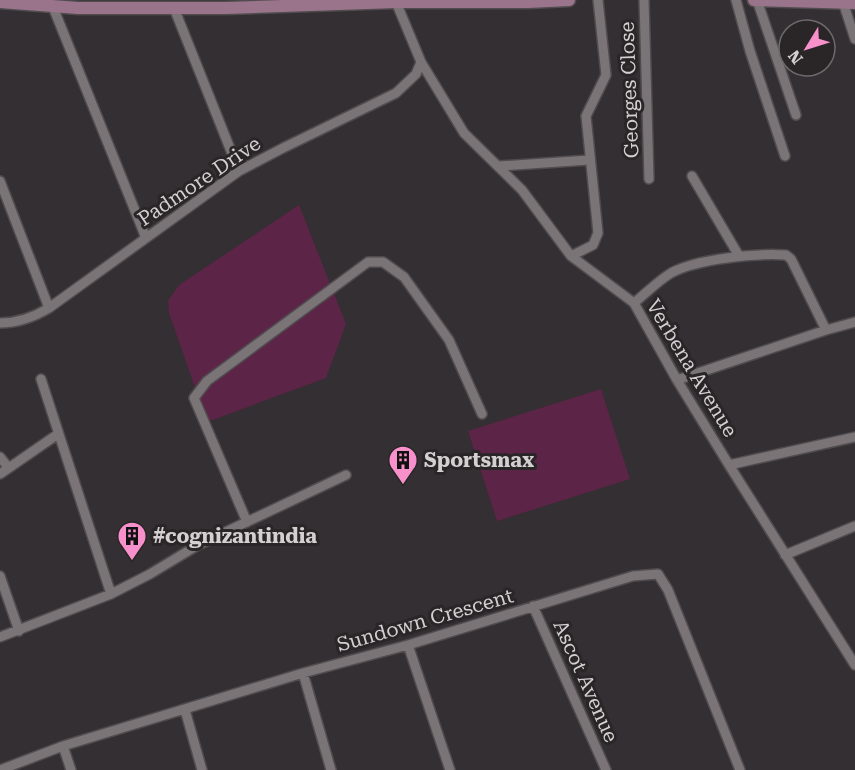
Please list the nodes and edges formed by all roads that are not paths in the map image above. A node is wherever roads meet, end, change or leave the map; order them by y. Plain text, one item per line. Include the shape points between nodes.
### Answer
1 (552, 0) edge
2 (569, 0) edge
3 (598, 0) edge
4 (644, 0) edge
5 (736, 0) edge
6 (756, 0) edge
7 (417, 1) edge
8 (0, 2) edge
9 (323, 2) edge
10 (396, 2) junction
11 (850, 2) edge
12 (78, 4) edge
13 (115, 4) edge
14 (225, 4) edge
15 (53, 7) junction
16 (174, 8) junction
17 (855, 39) edge
18 (421, 62) junction
19 (796, 115) dead end
20 (785, 156) dead end
21 (589, 160) junction
22 (499, 166) junction
23 (239, 171) junction
24 (692, 176) dead end
25 (649, 179) dead end
26 (0, 181) edge
27 (146, 238) junction
28 (571, 256) junction
29 (739, 256) junction
30 (634, 303) junction
31 (49, 308) junction
32 (855, 322) edge
33 (0, 323) edge
34 (826, 330) junction
35 (41, 379) dead end
36 (677, 380) junction
37 (482, 414) dead end
38 (58, 434) junction
39 (855, 437) edge
40 (0, 457) edge
41 (729, 465) junction
42 (8, 467) junction
43 (0, 474) edge
44 (346, 475) dead end
45 (247, 522) junction
46 (855, 526) edge
47 (785, 555) junction
48 (0, 576) edge
49 (111, 594) junction
50 (533, 606) junction
51 (19, 631) junction
52 (0, 637) edge
53 (408, 645) junction
54 (855, 665) edge
55 (303, 674) junction
56 (184, 710) junction
57 (63, 746) junction
58 (0, 770) edge
59 (71, 770) edge
60 (202, 770) edge
61 (331, 770) edge
62 (450, 770) edge
63 (606, 770) edge
64 (740, 770) edge

1 - 2 main road
1 - 7 main road
3 - 21 street via 606,75 586,116
4 - 25 street, Georges Close
5 - 20 street
6 - 11 main road
6 - 19 street
7 - 10 main road
8 - 15 main road
9 - 10 main road
9 - 14 main road
10 - 18 street
11 - 17 street
12 - 13 main road
12 - 15 main road
13 - 16 main road
14 - 16 main road
15 - 27 street
16 - 23 street
18 - 22 street, Verbena Avenue via 464,134
18 - 23 street, Padmore Drive via 416,74 396,93
21 - 22 street
21 - 28 street via 597,238
22 - 28 street, Verbena Avenue
23 - 27 street, Padmore Drive
24 - 29 street
26 - 31 street
27 - 31 street, Padmore Drive
28 - 30 street, Verbena Avenue
29 - 30 street via 683,267
29 - 34 street via 786,255 791,259
30 - 36 street, Verbena Avenue
31 - 33 street, Padmore Drive via 22,320
32 - 34 street
34 - 36 street
35 - 38 street
36 - 41 street, Verbena Avenue
37 - 45 street via 448,340 404,277 383,262 369,262 207,381 194,398
38 - 42 street
38 - 49 street
39 - 41 street
40 - 42 street
41 - 47 street, Verbena Avenue
42 - 43 street
44 - 45 street
45 - 49 street
46 - 47 street
47 - 54 street, Verbena Avenue
48 - 51 street
49 - 51 street
50 - 53 street, Sundown Crescent
50 - 63 street, Ascot Avenue
50 - 64 street, Sundown Crescent via 633,576 658,574 668,590
51 - 52 street
53 - 55 street, Sundown Crescent
53 - 62 street
55 - 56 street, Sundown Crescent
55 - 61 street
56 - 57 street, Sundown Crescent
56 - 60 street
57 - 58 street, Sundown Crescent
57 - 59 street

